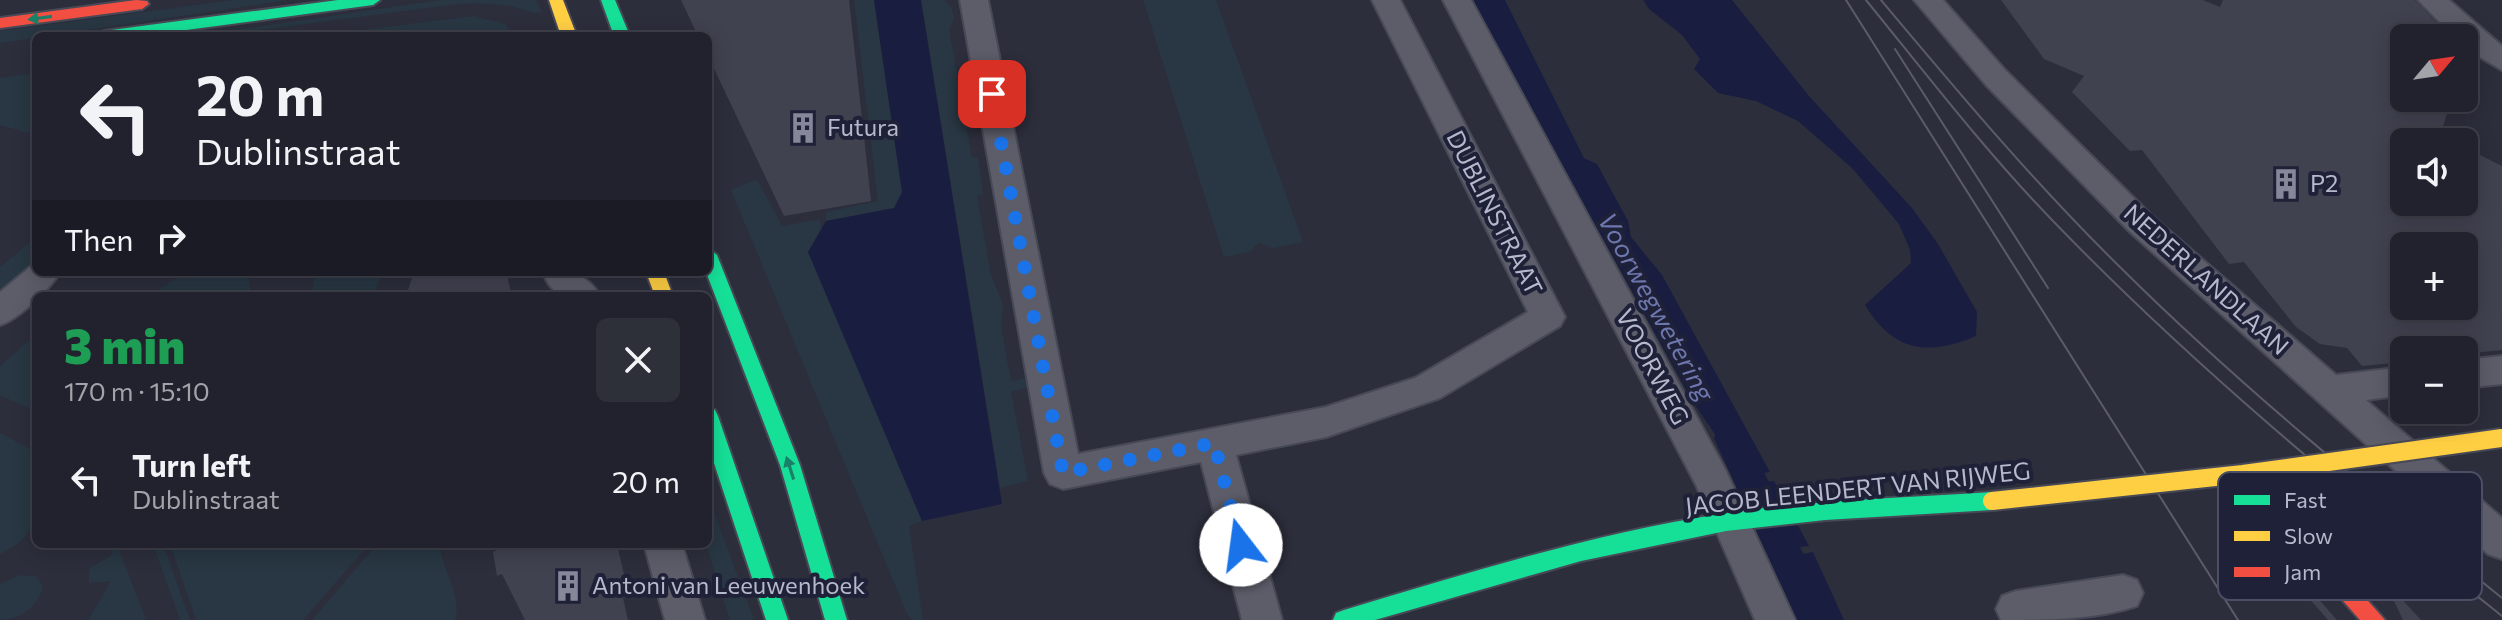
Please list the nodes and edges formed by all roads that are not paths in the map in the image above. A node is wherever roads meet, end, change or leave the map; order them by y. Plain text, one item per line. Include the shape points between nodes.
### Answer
1 (373, 0) edge
2 (556, 0) edge
3 (608, 0) edge
4 (974, 0) edge
5 (1386, 0) edge
6 (1457, 0) edge
7 (1928, 0) edge
8 (2432, 0) edge
9 (157, 2) dead end
10 (0, 23) edge
11 (201, 30) edge
12 (169, 32) edge
13 (568, 32) edge
14 (620, 32) edge
15 (2496, 56) edge
16 (712, 265) edge
17 (39, 276) edge
18 (561, 276) edge
19 (578, 292) edge
20 (0, 312) edge
21 (2502, 370) edge
22 (2478, 373) edge
23 (2390, 383) edge
24 (2330, 390) junction
25 (2502, 438) edge
26 (1214, 443) junction
27 (715, 457) edge
28 (2257, 472) edge
29 (2423, 472) edge
30 (2218, 477) edge
31 (1743, 520) junction
32 (2482, 524) edge
33 (2502, 542) edge
34 (664, 548) edge
35 (2123, 593) dead end
36 (2356, 600) edge
37 (685, 620) edge
38 (777, 620) edge
39 (836, 620) edge
40 (1262, 620) edge
41 (1344, 620) edge
42 (1775, 620) edge
43 (2021, 620) edge
44 (2374, 620) edge

1 - 11 street
2 - 13 street
3 - 14 street
4 - 26 street, DUBLINSTRAAT via 1063,473
5 - 26 street, DUBLINSTRAAT via 1548,317 1427,388 1326,422
6 - 31 street, VOORWEG
7 - 24 street, NEDERLANDLAAN via 2079,164
8 - 15 street
9 -> 10 street
11 - 12 street
39 -> 16 street via 790,465
17 - 20 street
18 - 19 street
21 - 22 street
23 - 24 street
24 - 29 street, NEDERLANDLAAN
25 - 28 street, JACOB LEENDERT VAN RIJWEG, bridge
26 - 40 street
27 - 38 street
30 - 31 street, JACOB LEENDERT VAN RIJWEG, bridge
31 - 41 street, JACOB LEENDERT VAN RIJWEG via 1482,576
31 - 42 street, VOORWEG
32 - 33 street, NEDERLANDLAAN
34 - 37 street
35 - 43 street via 2016,609
36 - 44 street

